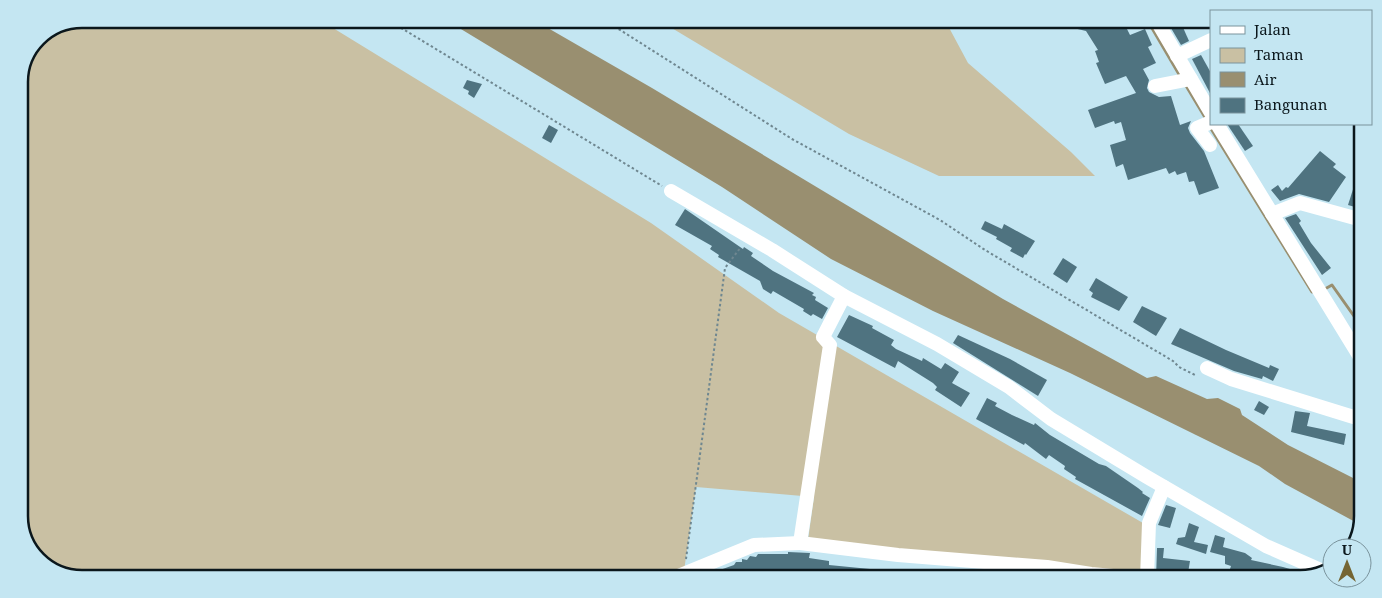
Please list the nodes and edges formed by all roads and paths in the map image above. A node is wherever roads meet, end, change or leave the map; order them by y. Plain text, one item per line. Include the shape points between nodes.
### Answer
1 (401, 28) edge
2 (620, 28) edge
3 (1161, 28) edge
4 (1210, 40) edge
5 (1177, 56) junction
6 (1189, 80) junction
7 (1155, 86) dead end
8 (1210, 112) edge
9 (1206, 124) edge
10 (1218, 125) edge
11 (1210, 145) dead end
12 (671, 191) joint
13 (1272, 214) junction
14 (1354, 218) edge
15 (743, 245) dead end
16 (844, 296) junction
17 (1354, 347) edge
18 (1205, 373) joint
19 (1354, 417) edge
20 (1164, 487) junction
21 (800, 543) junction
22 (1317, 568) edge
23 (681, 570) edge
24 (692, 570) edge
25 (1065, 570) edge
26 (1147, 570) edge

1 - 12 path
2 - 18 path via 792,139 940,220 1179,367
3 - 5 street
4 - 5 street
5 - 6 street
6 - 7 street
6 - 8 street
9 - 11 street via 1197,128
10 - 13 street
12 - 16 street
13 - 14 street via 1300,203
13 - 17 street
15 - 23 path via 725,268
16 - 20 street via 961,358
16 - 21 street via 823,337 830,345
18 - 19 street
20 - 22 street via 1266,546
20 - 26 street via 1149,523
21 - 24 street via 754,545
21 - 25 street

